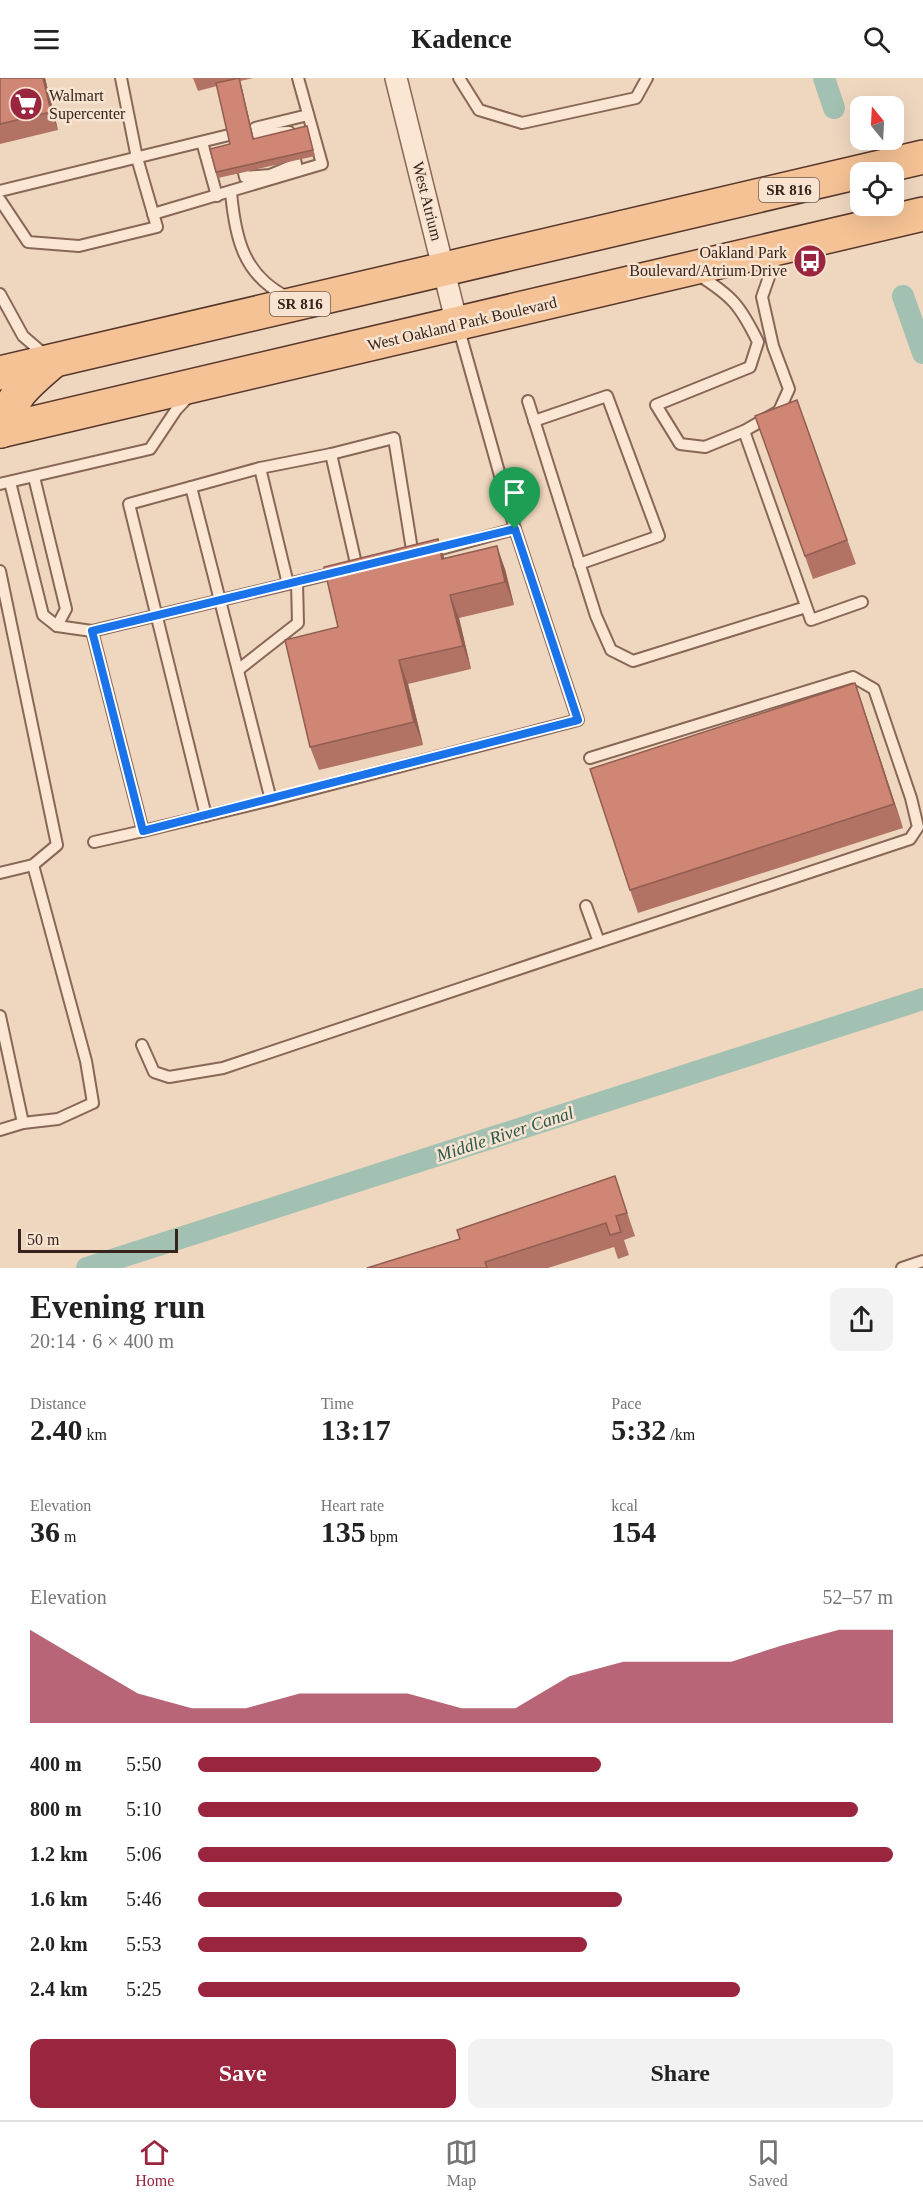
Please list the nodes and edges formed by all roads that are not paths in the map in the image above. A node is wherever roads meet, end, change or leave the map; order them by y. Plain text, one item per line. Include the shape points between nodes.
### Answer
1 (121, 78) edge
2 (298, 78) edge
3 (396, 78) edge
4 (459, 78) edge
5 (647, 78) edge
6 (308, 115) junction
7 (258, 133) junction
8 (229, 135) edge
9 (290, 137) edge
10 (202, 142) junction
11 (238, 149) edge
12 (923, 157) edge
13 (137, 158) junction
14 (296, 160) edge
15 (244, 172) edge
16 (270, 174) junction
17 (0, 191) edge
18 (231, 192) junction
19 (217, 196) junction
20 (0, 200) edge
21 (153, 214) junction
22 (923, 214) edge
23 (779, 248) junction
24 (445, 269) junction
25 (689, 269) junction
26 (0, 294) edge
27 (301, 304) junction
28 (457, 324) junction
29 (52, 362) junction
30 (0, 373) edge
31 (199, 385) junction
32 (528, 401) dead end
33 (534, 421) junction
34 (744, 431) junction
35 (0, 432) edge
36 (332, 454) junction
37 (260, 468) junction
38 (34, 477) junction
39 (5, 483) edge
40 (191, 487) junction
41 (515, 529) junction
42 (579, 564) junction
43 (0, 571) edge
44 (292, 583) junction
45 (2, 594) edge
46 (220, 599) junction
47 (862, 602) dead end
48 (806, 607) junction
49 (156, 616) junction
50 (57, 626) junction
51 (92, 631) junction
52 (238, 670) junction
53 (590, 758) dead end
54 (272, 800) junction
55 (206, 816) junction
56 (143, 831) junction
57 (94, 842) dead end
58 (33, 865) junction
59 (0, 873) edge
60 (586, 906) dead end
61 (659, 907) dead end
62 (663, 920) junction
63 (599, 942) junction
64 (0, 1016) edge
65 (142, 1046) dead end
66 (23, 1124) junction
67 (0, 1130) edge
68 (923, 1261) edge
69 (902, 1268) edge

1 - 13 lane
2 - 6 lane
3 - 24 street, West Atrium
4 - 5 lane via 479,111 522,123 636,98
6 - 7 lane
6 - 16 lane via 322,164
7 - 9 lane via 289,132
7 - 11 lane
8 - 10 lane
10 - 13 lane
10 - 19 lane
12 - 24 main road, SR 816
13 - 17 lane
13 - 21 lane
14 - 16 lane via 296,164
15 - 16 lane via 245,177
16 - 18 lane
18 - 19 lane
18 - 27 lane via 235,231 249,264 277,292
19 - 21 lane
20 - 21 lane via 28,242 79,246 157,227
22 - 23 main road, West Oakland Park Boulevard
23 - 25 main road, West Oakland Park Boulevard
23 - 34 lane via 762,297 773,346 789,389 779,411
24 - 27 main road, SR 816
24 - 28 street, West Atrium
25 - 28 main road, West Oakland Park Boulevard
25 - 34 lane via 725,292 742,310 758,342 750,367 656,405 680,444 705,447
26 - 29 lane via 23,336
27 - 29 main road, SR 816
28 - 31 main road, West Oakland Park Boulevard
28 - 41 lane
29 - 30 main road, SR 816
29 - 35 main road via 10,404
31 - 35 main road, West Oakland Park Boulevard
31 - 38 lane via 176,410 150,449
32 - 33 lane
33 - 42 lane
33 - 42 lane via 607,396 659,536
34 - 48 lane
36 - 37 lane
36 - 41 lane via 394,438 409,557
36 - 44 lane via 363,567
37 - 40 lane
37 - 44 lane
38 - 39 lane
38 - 50 lane via 66,609
39 - 50 lane via 43,615
40 - 46 lane
40 - 49 lane via 129,504
41 - 54 lane via 578,720
42 - 48 lane via 611,650 633,661
43 - 45 lane
44 - 46 lane
44 - 52 lane via 298,623
45 - 58 lane via 57,844
46 - 49 lane
46 - 52 lane
47 - 48 lane via 811,620
49 - 51 lane
49 - 55 lane
50 - 51 lane
51 - 56 lane
52 - 54 lane
53 - 62 lane via 608,759 853,678 874,689 912,798 918,827 910,839
54 - 55 lane
55 - 56 lane
56 - 57 lane
58 - 59 lane
58 - 66 lane via 86,1061 93,1103 58,1119
60 - 63 lane
61 - 62 lane
62 - 63 lane
63 - 65 lane via 223,1068 169,1077 154,1072
64 - 66 lane
66 - 67 lane
68 - 69 lane

